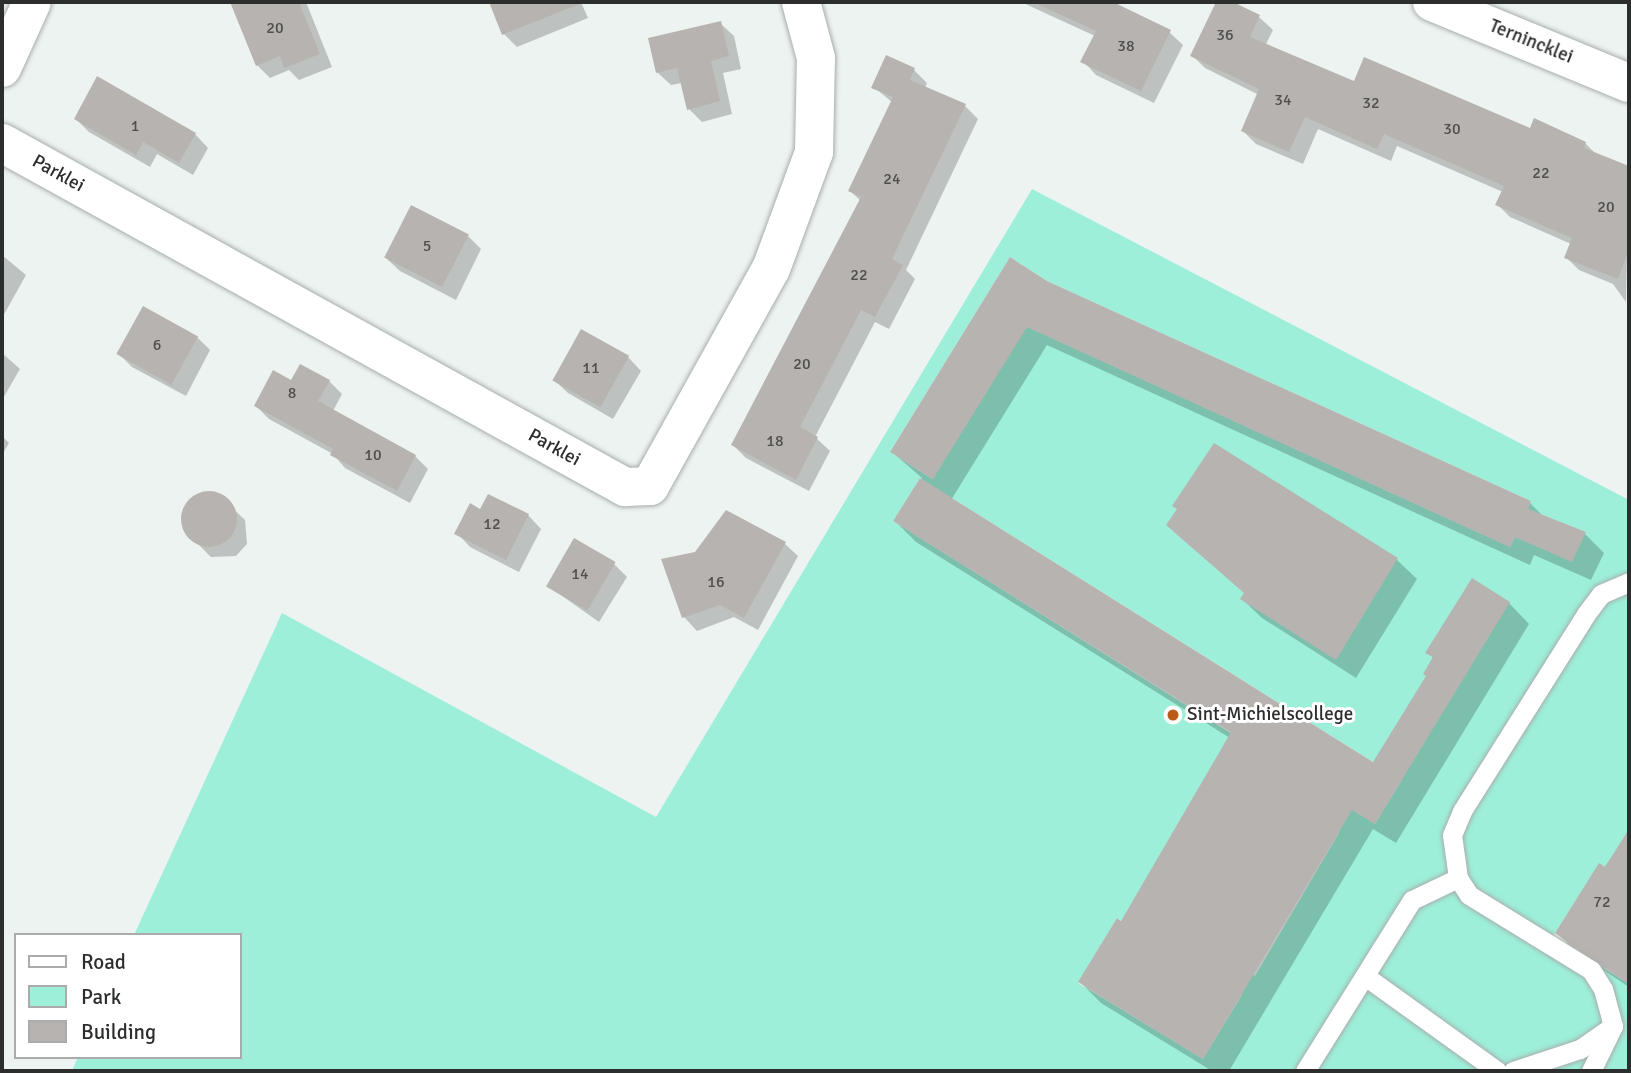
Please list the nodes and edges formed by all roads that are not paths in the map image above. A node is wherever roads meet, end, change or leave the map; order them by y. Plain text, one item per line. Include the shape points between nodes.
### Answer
1 (32, 2) edge
2 (801, 2) edge
3 (1432, 2) edge
4 (2, 68) edge
5 (1629, 83) edge
6 (2, 143) edge
7 (1629, 582) edge
8 (1458, 878) junction
9 (1365, 976) junction
10 (1613, 1026) junction
11 (1305, 1071) edge
12 (1497, 1071) edge
13 (1513, 1071) edge
14 (1591, 1071) edge

1 - 4 street
2 - 6 street, Parklei via 816,58 814,152 771,269 650,486 625,488
3 - 5 street, Ternincklei
7 - 8 lane via 1601,594 1462,811 1452,835
8 - 9 lane via 1412,900
8 - 10 lane via 1469,895 1591,970 1604,989
9 - 11 lane
9 - 12 lane
10 - 13 lane via 1580,1049
10 - 14 lane

